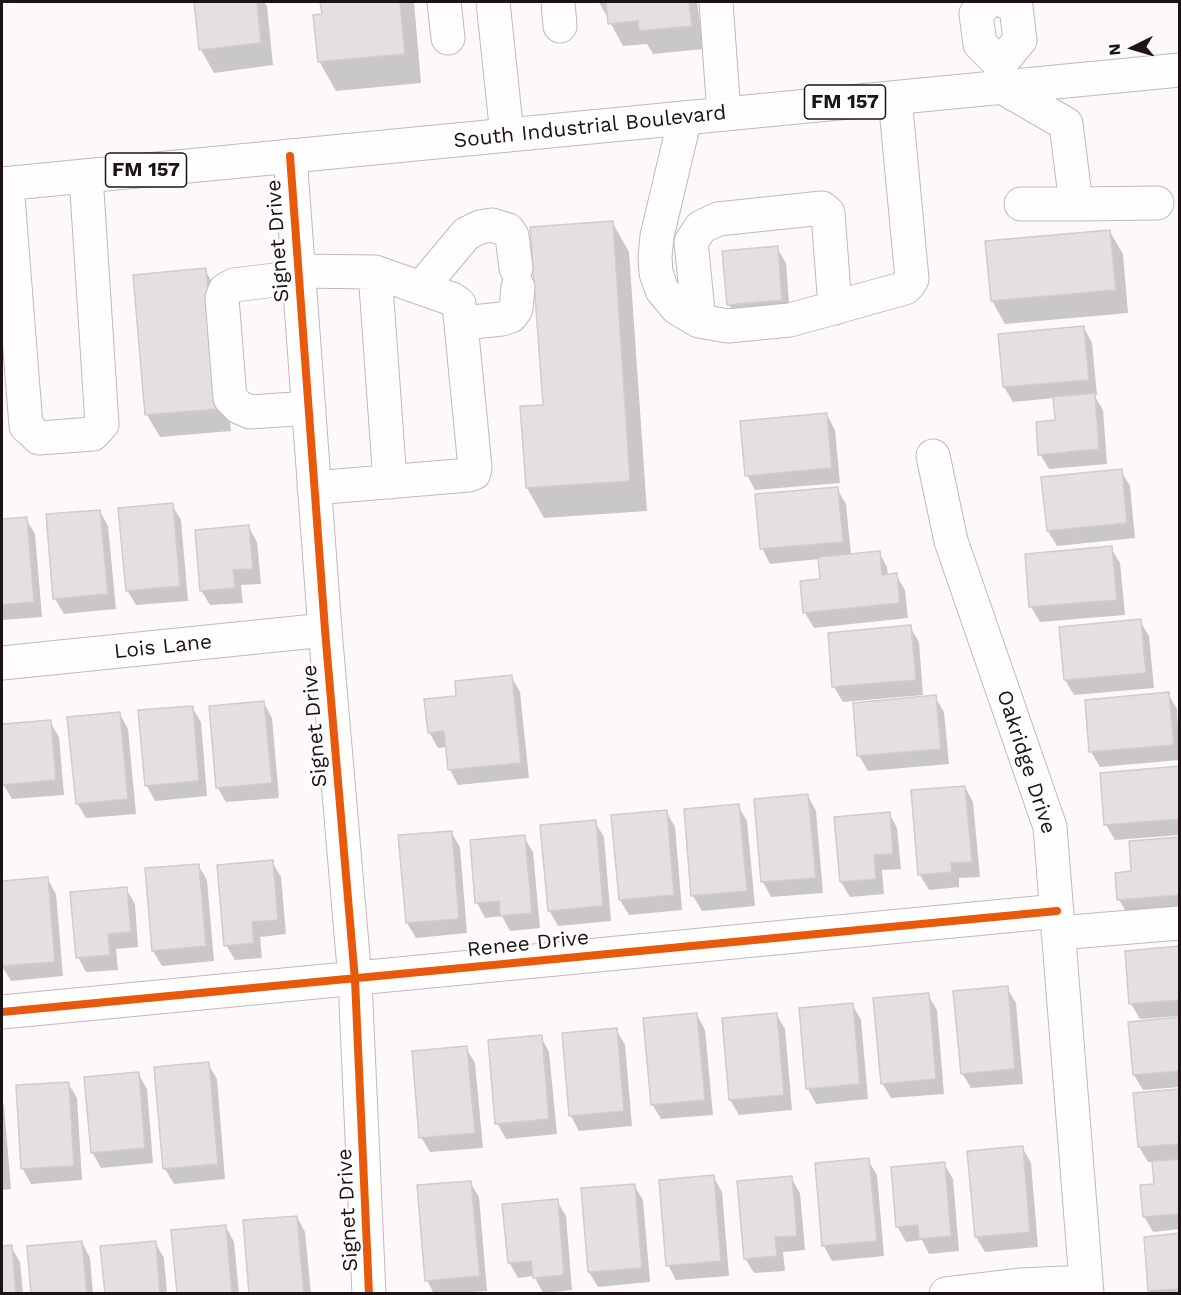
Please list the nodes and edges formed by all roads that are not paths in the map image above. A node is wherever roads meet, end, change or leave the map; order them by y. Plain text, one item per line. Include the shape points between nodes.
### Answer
1 (444, 2) edge
2 (493, 2) edge
3 (716, 2) edge
4 (987, 2) edge
5 (1006, 2) edge
6 (448, 38) dead end
7 (1179, 70) edge
8 (1001, 75) junction
9 (895, 98) junction
10 (724, 114) junction
11 (685, 118) junction
12 (507, 135) junction
13 (290, 156) junction
14 (86, 176) junction
15 (4, 184) edge
16 (1157, 203) dead end
17 (1021, 204) dead end
18 (1076, 204) junction
19 (375, 272) junction
20 (299, 274) junction
21 (421, 288) junction
22 (835, 308) junction
23 (699, 321) junction
24 (463, 323) junction
25 (309, 408) junction
26 (933, 456) dead end
27 (390, 482) junction
28 (314, 489) junction
29 (325, 630) junction
30 (2, 663) edge
31 (1058, 922) junction
32 (1179, 923) edge
33 (356, 980) junction
34 (2, 1012) edge
35 (1087, 1288) edge
36 (369, 1293) edge
37 (946, 1293) edge

1 - 6 street
2 - 12 street
3 - 10 street
4 - 8 street via 976,14 980,44
5 - 8 street via 1016,7 1020,40
7 - 8 street, South Industrial Boulevard / FM 157
8 - 9 street, South Industrial Boulevard / FM 157
8 - 18 street via 1066,124
9 - 10 street, South Industrial Boulevard / FM 157
9 - 22 street via 912,279 905,288
10 - 11 street, South Industrial Boulevard / FM 157
11 - 12 street, South Industrial Boulevard / FM 157
11 - 23 street via 655,258 662,290 677,308
12 - 13 street, South Industrial Boulevard / FM 157
13 - 14 street, South Industrial Boulevard / FM 157
13 - 20 street, Signet Drive
14 - 15 street, South Industrial Boulevard / FM 157
14 - 15 street via 102,424 93,434 39,438 26,426
16 - 18 street
17 - 18 street
19 - 20 street
19 - 21 street
19 - 27 street
20 - 25 street, Signet Drive
20 - 25 street via 234,285 225,290 222,298 230,398 250,412
21 - 24 street via 459,304
21 - 24 street via 466,234 480,226 508,230 517,277 516,309 502,319
22 - 23 street via 790,321 728,326
22 - 23 street via 828,213 822,208 718,219 701,227 691,242
24 - 27 street via 474,472
25 - 28 street, Signet Drive
26 - 31 street, Oakridge Drive via 951,541 1050,827
27 - 28 street
28 - 29 street, Signet Drive
29 - 30 street, Lois Lane
29 - 33 street, Signet Drive
31 - 32 street, Renee Drive
31 - 33 street, Renee Drive
31 - 35 street, Oakridge Drive
33 - 34 street, Renee Drive
33 - 36 street, Signet Drive
35 - 37 street via 1021,1285

